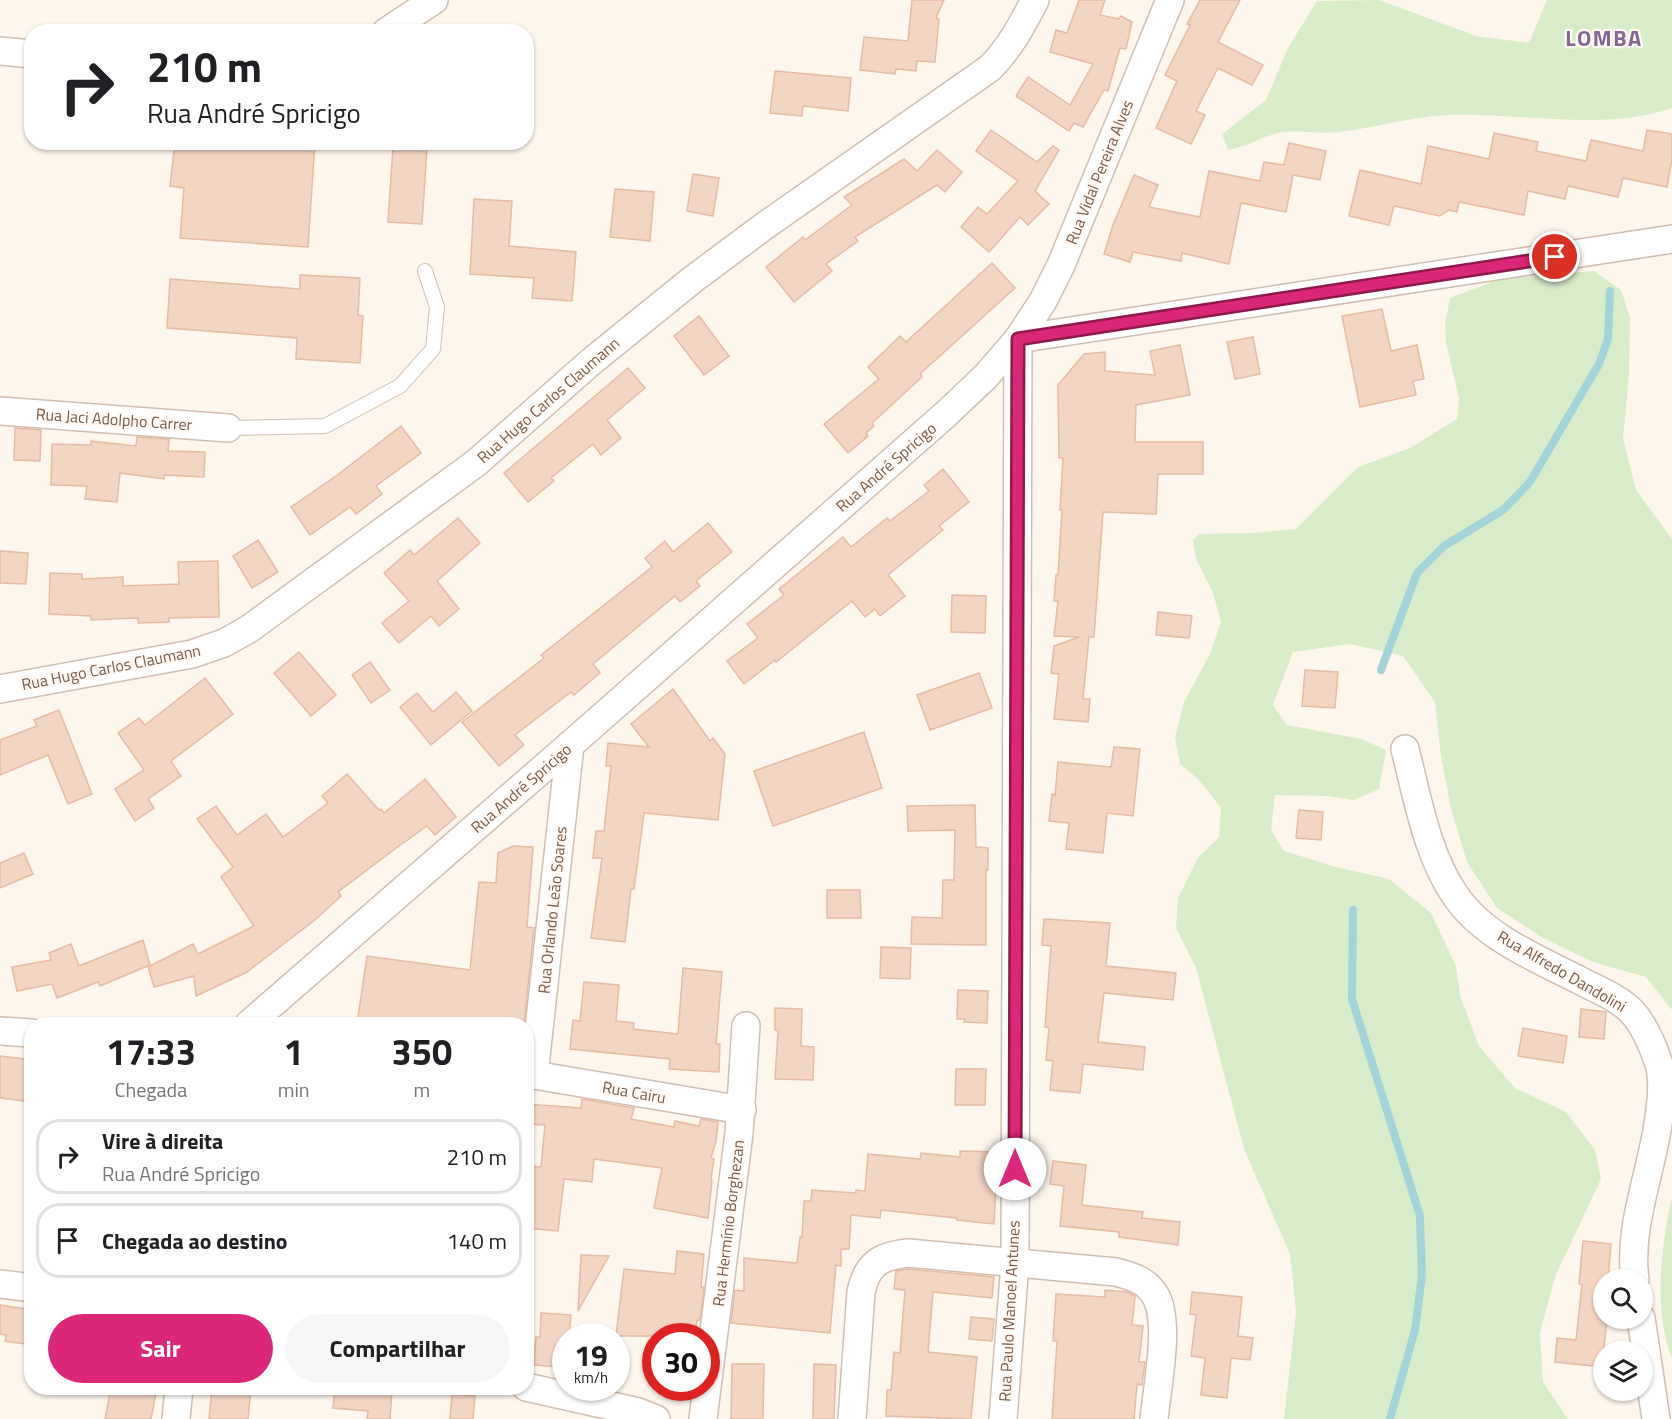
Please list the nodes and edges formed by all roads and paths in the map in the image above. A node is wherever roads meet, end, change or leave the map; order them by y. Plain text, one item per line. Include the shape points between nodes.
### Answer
1 (434, 0) edge
2 (1035, 0) edge
3 (1170, 0) edge
4 (398, 24) edge
5 (0, 51) edge
6 (24, 53) edge
7 (1672, 239) edge
8 (426, 271) dead end
9 (1018, 339) junction
10 (0, 411) edge
11 (228, 428) joint
12 (0, 689) edge
13 (570, 745) junction
14 (1405, 749) dead end
15 (257, 1017) edge
16 (746, 1026) dead end
17 (0, 1031) edge
18 (24, 1032) edge
19 (534, 1043) edge
20 (534, 1077) edge
21 (742, 1110) junction
22 (1015, 1263) junction
23 (1635, 1269) edge
24 (0, 1284) edge
25 (24, 1287) edge
26 (1643, 1329) edge
27 (534, 1389) edge
28 (178, 1395) edge
29 (176, 1419) edge
30 (656, 1419) edge
31 (703, 1419) edge
32 (852, 1419) edge
33 (1003, 1419) edge
34 (1154, 1419) edge
35 (1656, 1419) edge

1 - 4 street
2 - 12 street, Rua Hugo Carlos Claumann via 1018,34 990,68 692,280 476,463 249,629 192,654
3 - 9 street, Rua Vidal Pereira Alves via 1061,265
5 - 6 street
7 - 9 street
8 - 11 lane via 438,308 433,349 400,386 325,426
9 - 13 street, Rua André Spricigo via 946,414
9 - 22 street, Rua Paulo Manoel Antunes
10 - 11 street, Rua Jaci Adolpho Carrer
13 - 15 street, Rua André Spricigo
13 - 19 street, Rua Orlando Leão Soares
14 - 23 street, Rua Alfredo Dandolini via 1425,828 1455,896 1481,923 1516,948 1609,995 1631,1011 1647,1034 1660,1066 1662,1096 1634,1246
16 - 21 street, Rua Hermínio Borghezan
17 - 18 street
20 - 21 street, Rua Cairu
21 - 31 street, Rua Hermínio Borghezan
22 - 32 street via 908,1253 882,1258 871,1267 861,1292
22 - 33 street, Rua Paulo Manoel Antunes
22 - 34 street via 1116,1272 1146,1284 1162,1313
24 - 25 street
26 - 35 street
27 - 30 street
28 - 29 street

